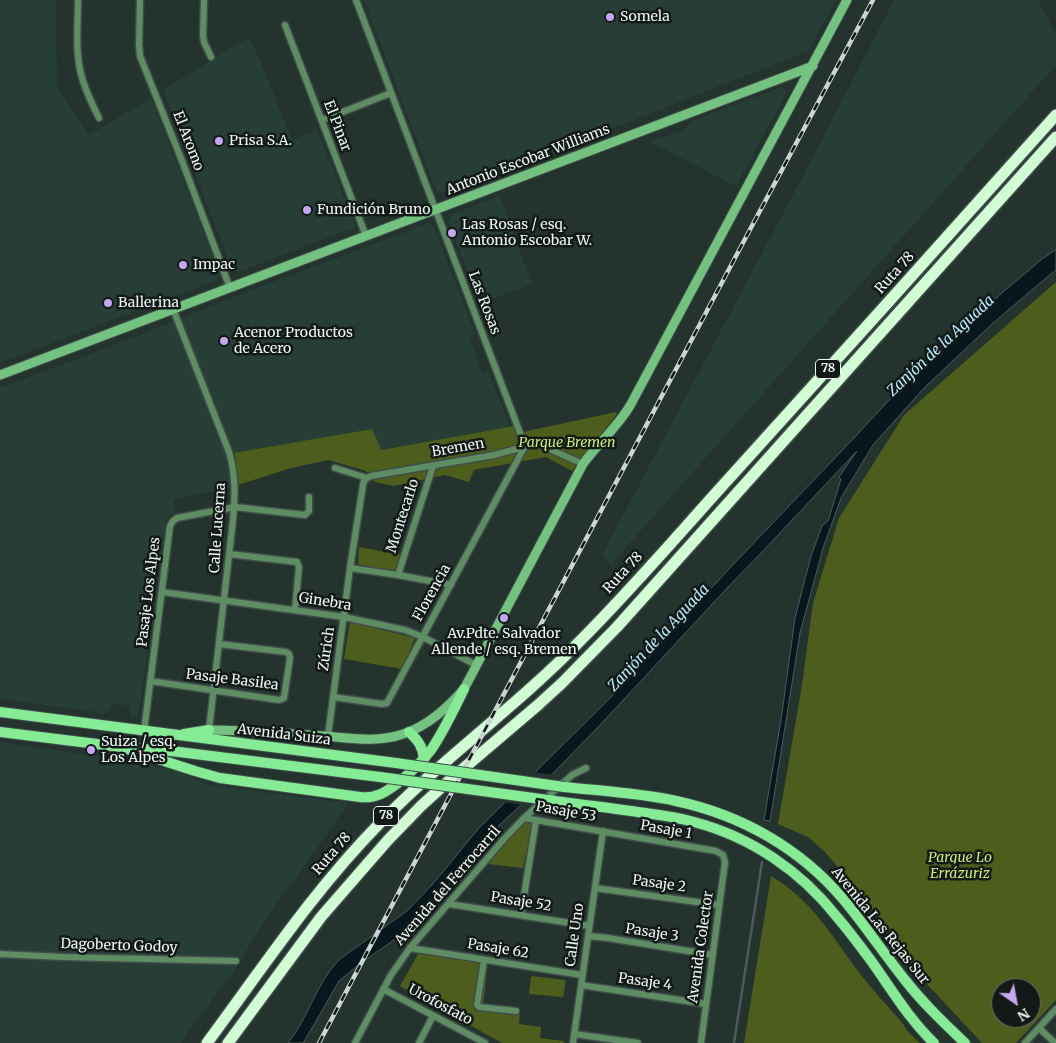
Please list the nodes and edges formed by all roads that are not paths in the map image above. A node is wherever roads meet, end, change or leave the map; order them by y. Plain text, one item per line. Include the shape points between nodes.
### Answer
1 (78, 0) edge
2 (140, 0) edge
3 (204, 0) edge
4 (356, 0) edge
5 (847, 0) edge
6 (285, 25) dead end
7 (211, 57) dead end
8 (813, 66) junction
9 (391, 93) junction
10 (1056, 115) edge
11 (99, 118) dead end
12 (322, 120) junction
13 (1056, 137) edge
14 (435, 209) junction
15 (366, 236) junction
16 (230, 288) junction
17 (173, 309) junction
18 (0, 375) edge
19 (526, 446) junction
20 (583, 464) junction
21 (432, 466) junction
22 (335, 468) dead end
23 (367, 478) junction
24 (310, 497) dead end
25 (235, 507) junction
26 (229, 554) junction
27 (350, 568) junction
28 (398, 575) junction
29 (450, 586) junction
30 (162, 592) junction
31 (224, 600) junction
32 (295, 610) junction
33 (344, 617) junction
34 (423, 637) junction
35 (219, 644) junction
36 (476, 665) junction
37 (150, 682) junction
38 (464, 689) junction
39 (214, 691) junction
40 (333, 697) junction
41 (0, 712) edge
42 (209, 730) junction
43 (144, 731) junction
44 (0, 732) edge
45 (409, 732) junction
46 (179, 736) junction
47 (328, 736) junction
48 (121, 747) junction
49 (424, 759) junction
50 (586, 768) dead end
51 (564, 787) joint
52 (524, 818) junction
53 (536, 820) junction
54 (603, 831) junction
55 (723, 855) joint
56 (595, 888) junction
57 (449, 904) junction
58 (719, 905) junction
59 (521, 915) junction
60 (589, 926) junction
61 (588, 936) junction
62 (410, 948) junction
63 (0, 954) edge
64 (713, 955) junction
65 (484, 960) junction
66 (236, 961) dead end
67 (582, 975) junction
68 (581, 985) junction
69 (383, 989) junction
70 (706, 1004) junction
71 (1056, 1009) edge
72 (516, 1011) dead end
73 (434, 1016) junction
74 (1041, 1026) edge
75 (1039, 1028) joint
76 (574, 1034) junction
77 (207, 1043) edge
78 (228, 1043) edge
79 (355, 1043) edge
80 (419, 1043) edge
81 (485, 1043) edge
82 (572, 1043) edge
83 (638, 1043) edge
84 (701, 1043) edge
85 (934, 1043) edge
86 (965, 1043) edge
87 (1025, 1043) edge
88 (1055, 1043) edge

1 - 11 street via 81,74
2 - 16 street, El Aromo via 140,56
3 - 7 street via 204,38
4 - 9 street, Las Rosas
5 - 8 main road, Avenida Suiza
6 - 12 street, El Pinar
8 - 14 main road, Antonio Escobar Williams
8 - 20 main road, Avenida Suiza via 626,412
9 - 12 street
9 - 14 street, Las Rosas
10 - 77 highway, Ruta 78 / 78 via 587,634 518,700 418,785 363,840 319,892
12 - 15 street, El Pinar
13 - 78 highway, 78 via 617,627 562,683 444,785 388,840 321,917
14 - 15 main road, Antonio Escobar Williams
14 - 19 street, Las Rosas
15 - 16 main road, Antonio Escobar Williams
16 - 17 main road, Antonio Escobar Williams
17 - 18 main road, Antonio Escobar Williams
17 - 25 street, Calle Lucerna via 229,452
19 - 20 street, Bremen via 543,446
19 - 21 street, Bremen
19 - 29 street, Florencia
20 - 36 main road, Avenida Suiza
21 - 23 street, Bremen
21 - 28 street, Montecarlo
22 - 23 street, Bremen
23 - 27 street, Zúrich via 363,485
24 - 25 street, Pasaje Los Alpes via 309,511 305,515
25 - 26 street, Calle Lucerna
25 - 30 street, Pasaje Los Alpes via 173,521
26 - 31 street, Calle Lucerna
26 - 32 street via 296,562 299,568
27 - 28 street
27 - 33 street, Zúrich
28 - 29 street
29 - 34 street, Florencia
30 - 31 street, Ginebra
30 - 37 street, Pasaje Los Alpes
31 - 32 street, Ginebra
31 - 35 street, Calle Lucerna
32 - 33 street, Ginebra
33 - 34 street, Ginebra
33 - 40 street, Zúrich
34 - 36 street, Ginebra
34 - 40 street, Florencia via 386,704
35 - 39 street, Calle Lucerna
35 - 39 street, Pasaje Basilea via 286,652 290,658 282,700
36 - 38 main road, Avenida Suiza
37 - 39 street, Pasaje Basilea
37 - 43 street, Pasaje Los Alpes
38 - 45 main road, Avenida Suiza via 436,716
38 - 49 main road
39 - 42 street, Calle Lucerna
40 - 47 street, Zúrich
41 - 43 main road, Avenida Suiza
42 - 46 main road
42 - 47 main road, Avenida Suiza
43 - 46 main road, Avenida Suiza
44 - 48 main road
45 - 47 main road, Avenida Suiza via 380,739
45 - 49 main road via 419,742
46 - 51 main road, Avenida Suiza, bridge
48 - 49 main road via 220,778 366,798 386,792
48 - 85 main road, Avenida Las Rejas Sur, bridge via 380,777 680,818 724,832 766,853 799,877 829,906 903,1009
50 - 52 street, Avenida del Ferrocarril via 572,775
51 - 86 main road, Avenida Las Rejas Sur via 692,805 739,821 771,837 830,884 914,991
52 - 53 street, Pasaje 53
52 - 57 street, Avenida del Ferrocarril
53 - 54 street, Pasaje 53
53 - 59 street
54 - 55 street, Pasaje 1
54 - 56 street, Calle Uno
55 - 58 street, Avenida Colector via 725,862
56 - 58 street, Pasaje 2
56 - 60 street, Calle Uno
57 - 59 street, Pasaje 52
57 - 62 street, Avenida del Ferrocarril
58 - 64 street, Avenida Colector
59 - 60 street, Pasaje 52
60 - 61 street, Calle Uno
61 - 64 street, Pasaje 3
61 - 67 street, Calle Uno
62 - 65 street, Pasaje 62
62 - 69 street, Avenida del Ferrocarril
63 - 66 street, Dagoberto Godoy
64 - 70 street, Avenida Colector
65 - 67 street, Pasaje 62
65 - 72 street via 477,1005
67 - 68 street, Calle Uno
68 - 70 street, Pasaje 4
68 - 76 street, Calle Uno
69 - 73 street, Urofosfato
69 - 79 street, Avenida del Ferrocarril
70 - 84 street, Avenida Colector
71 - 74 street
73 - 80 street
73 - 81 street, Urofosfato
75 - 87 street
75 - 88 street
76 - 82 street, Calle Uno
76 - 83 street

